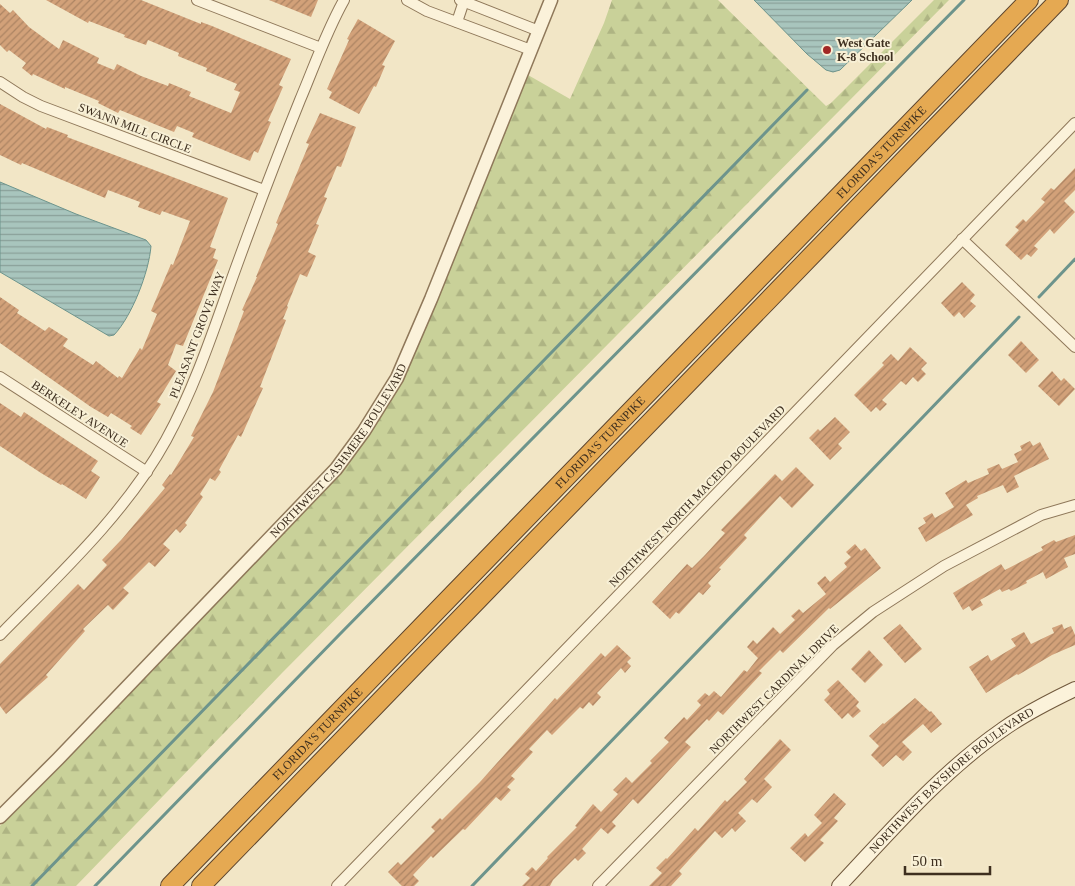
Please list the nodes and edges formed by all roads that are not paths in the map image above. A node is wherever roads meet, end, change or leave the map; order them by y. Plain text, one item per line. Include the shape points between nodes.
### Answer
1 (196, 0) edge
2 (344, 0) edge
3 (408, 0) edge
4 (551, 0) edge
5 (1029, 0) edge
6 (1059, 0) edge
7 (462, 1) edge
8 (457, 22) junction
9 (539, 31) junction
10 (321, 48) junction
11 (531, 50) junction
12 (0, 82) edge
13 (1075, 123) edge
14 (264, 190) junction
15 (962, 240) junction
16 (1075, 347) edge
17 (0, 377) edge
18 (147, 472) junction
19 (1075, 505) edge
20 (0, 635) edge
21 (1075, 689) edge
22 (0, 817) edge
23 (345, 878) junction
24 (170, 886) edge
25 (201, 886) edge
26 (337, 886) edge
27 (353, 886) edge
28 (598, 886) edge
29 (839, 886) edge

1 - 10 street
2 - 10 street, PLEASANT GROVE WAY
3 - 8 street
4 - 9 street, NORTHWEST CASHMERE BOULEVARD
5 - 24 highway, FLORIDA'S TURNPIKE
6 - 25 highway, FLORIDA'S TURNPIKE
7 - 8 street
7 - 9 street
8 - 11 street
9 - 11 street, NORTHWEST CASHMERE BOULEVARD
10 - 14 street, PLEASANT GROVE WAY
11 - 22 street, NORTHWEST CASHMERE BOULEVARD via 397,378 364,431 336,469
12 - 14 street, SWANN MILL CIRCLE via 41,106
13 - 15 street, NORTHWEST NORTH MACEDO BOULEVARD
14 - 18 street, PLEASANT GROVE WAY via 197,373 166,441
15 - 16 street
15 - 23 street, NORTHWEST NORTH MACEDO BOULEVARD
17 - 18 street, BERKELEY AVENUE
18 - 20 street, PLEASANT GROVE WAY via 96,535
19 - 28 street, NORTHWEST CARDINAL DRIVE via 1041,515 944,566 872,612 833,645
21 - 29 main road, NORTHWEST BAYSHORE BOULEVARD via 1010,725 973,752 924,796
23 - 26 street, NORTHWEST NORTH MACEDO BOULEVARD
23 - 27 street

